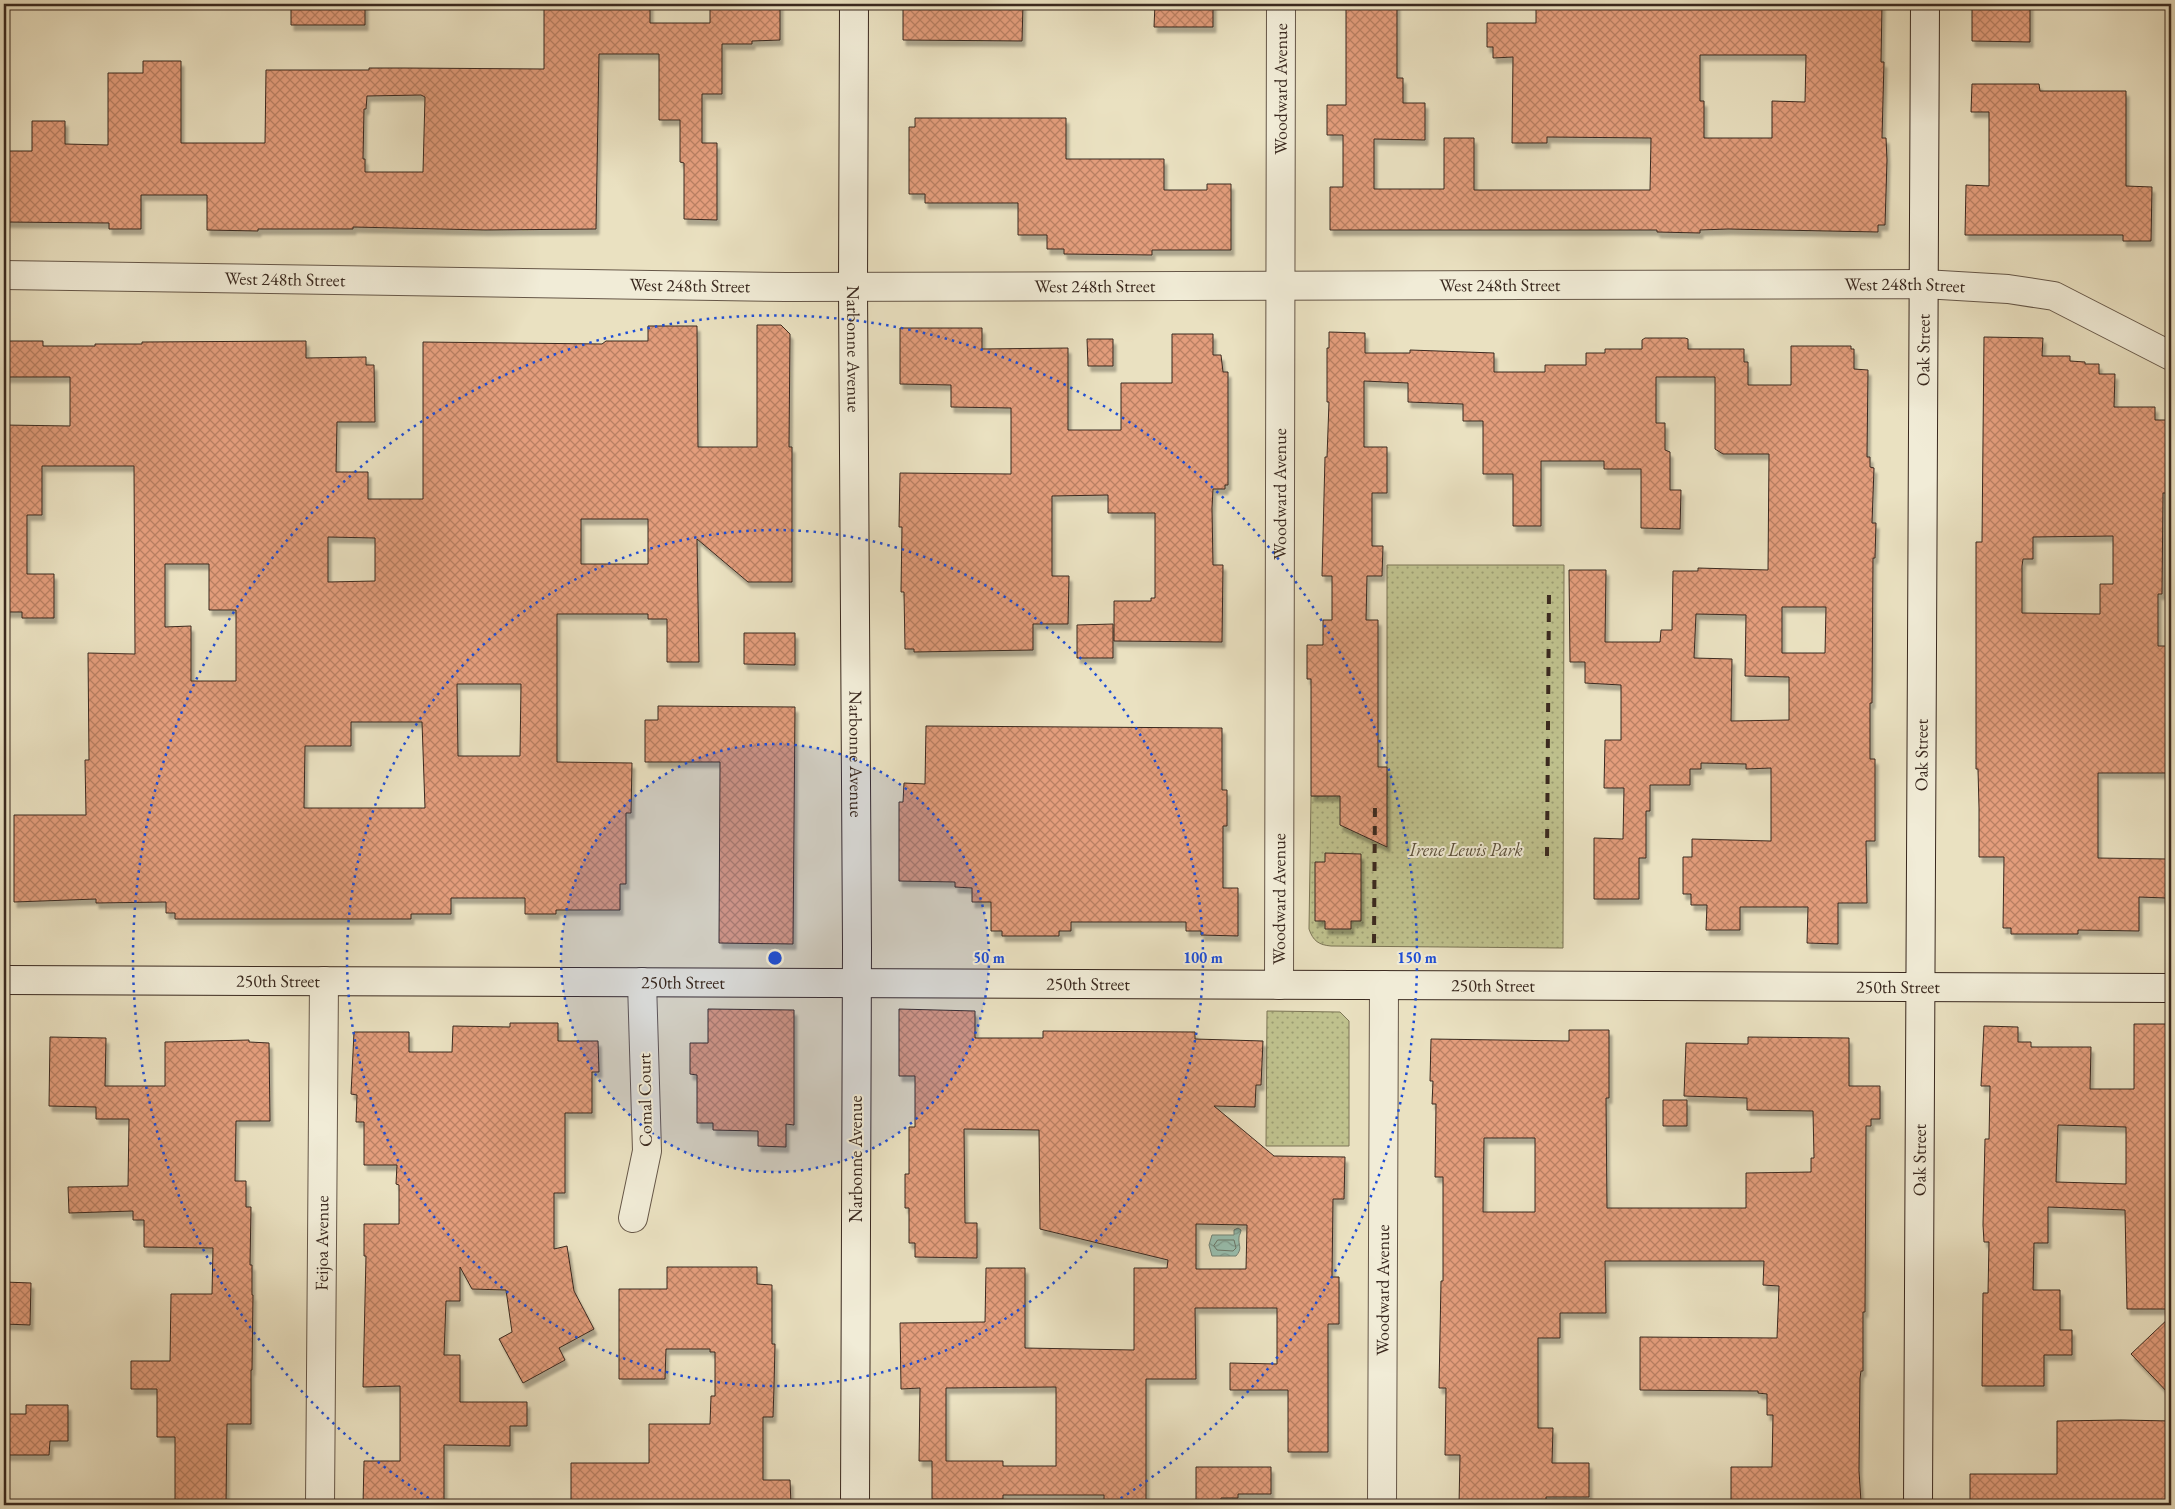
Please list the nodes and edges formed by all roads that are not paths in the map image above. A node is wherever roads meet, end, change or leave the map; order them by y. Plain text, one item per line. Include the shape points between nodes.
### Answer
1 (854, 4) edge
2 (1281, 4) edge
3 (1926, 4) edge
4 (4, 275) edge
5 (1924, 284) junction
6 (1280, 286) junction
7 (853, 287) junction
8 (2171, 356) edge
9 (4, 980) edge
10 (324, 981) junction
11 (642, 982) junction
12 (856, 983) junction
13 (1279, 985) junction
14 (1384, 985) junction
15 (1920, 987) junction
16 (2171, 988) edge
17 (633, 1218) dead end
18 (320, 1505) edge
19 (855, 1505) edge
20 (1382, 1505) edge
21 (1918, 1505) edge

1 - 7 street, Narbonne Avenue
2 - 6 street, Woodward Avenue
3 - 5 street, Oak Street
4 - 7 street, West 248th Street
5 - 6 street, West 248th Street
5 - 8 street, West 248th Street via 2054,296
5 - 15 street, Oak Street
6 - 7 street, West 248th Street
6 - 13 street, Woodward Avenue
7 - 12 street, Narbonne Avenue
9 - 10 street, 250th Street
10 - 11 street, 250th Street
10 - 18 street, Feijoa Avenue
11 - 12 street, 250th Street
11 - 17 street, Comal Court via 647,1150
12 - 13 street, 250th Street
12 - 19 street, Narbonne Avenue
13 - 14 street, 250th Street
14 - 15 street, 250th Street
14 - 20 street, Woodward Avenue
15 - 16 street, 250th Street
15 - 21 street, Oak Street

